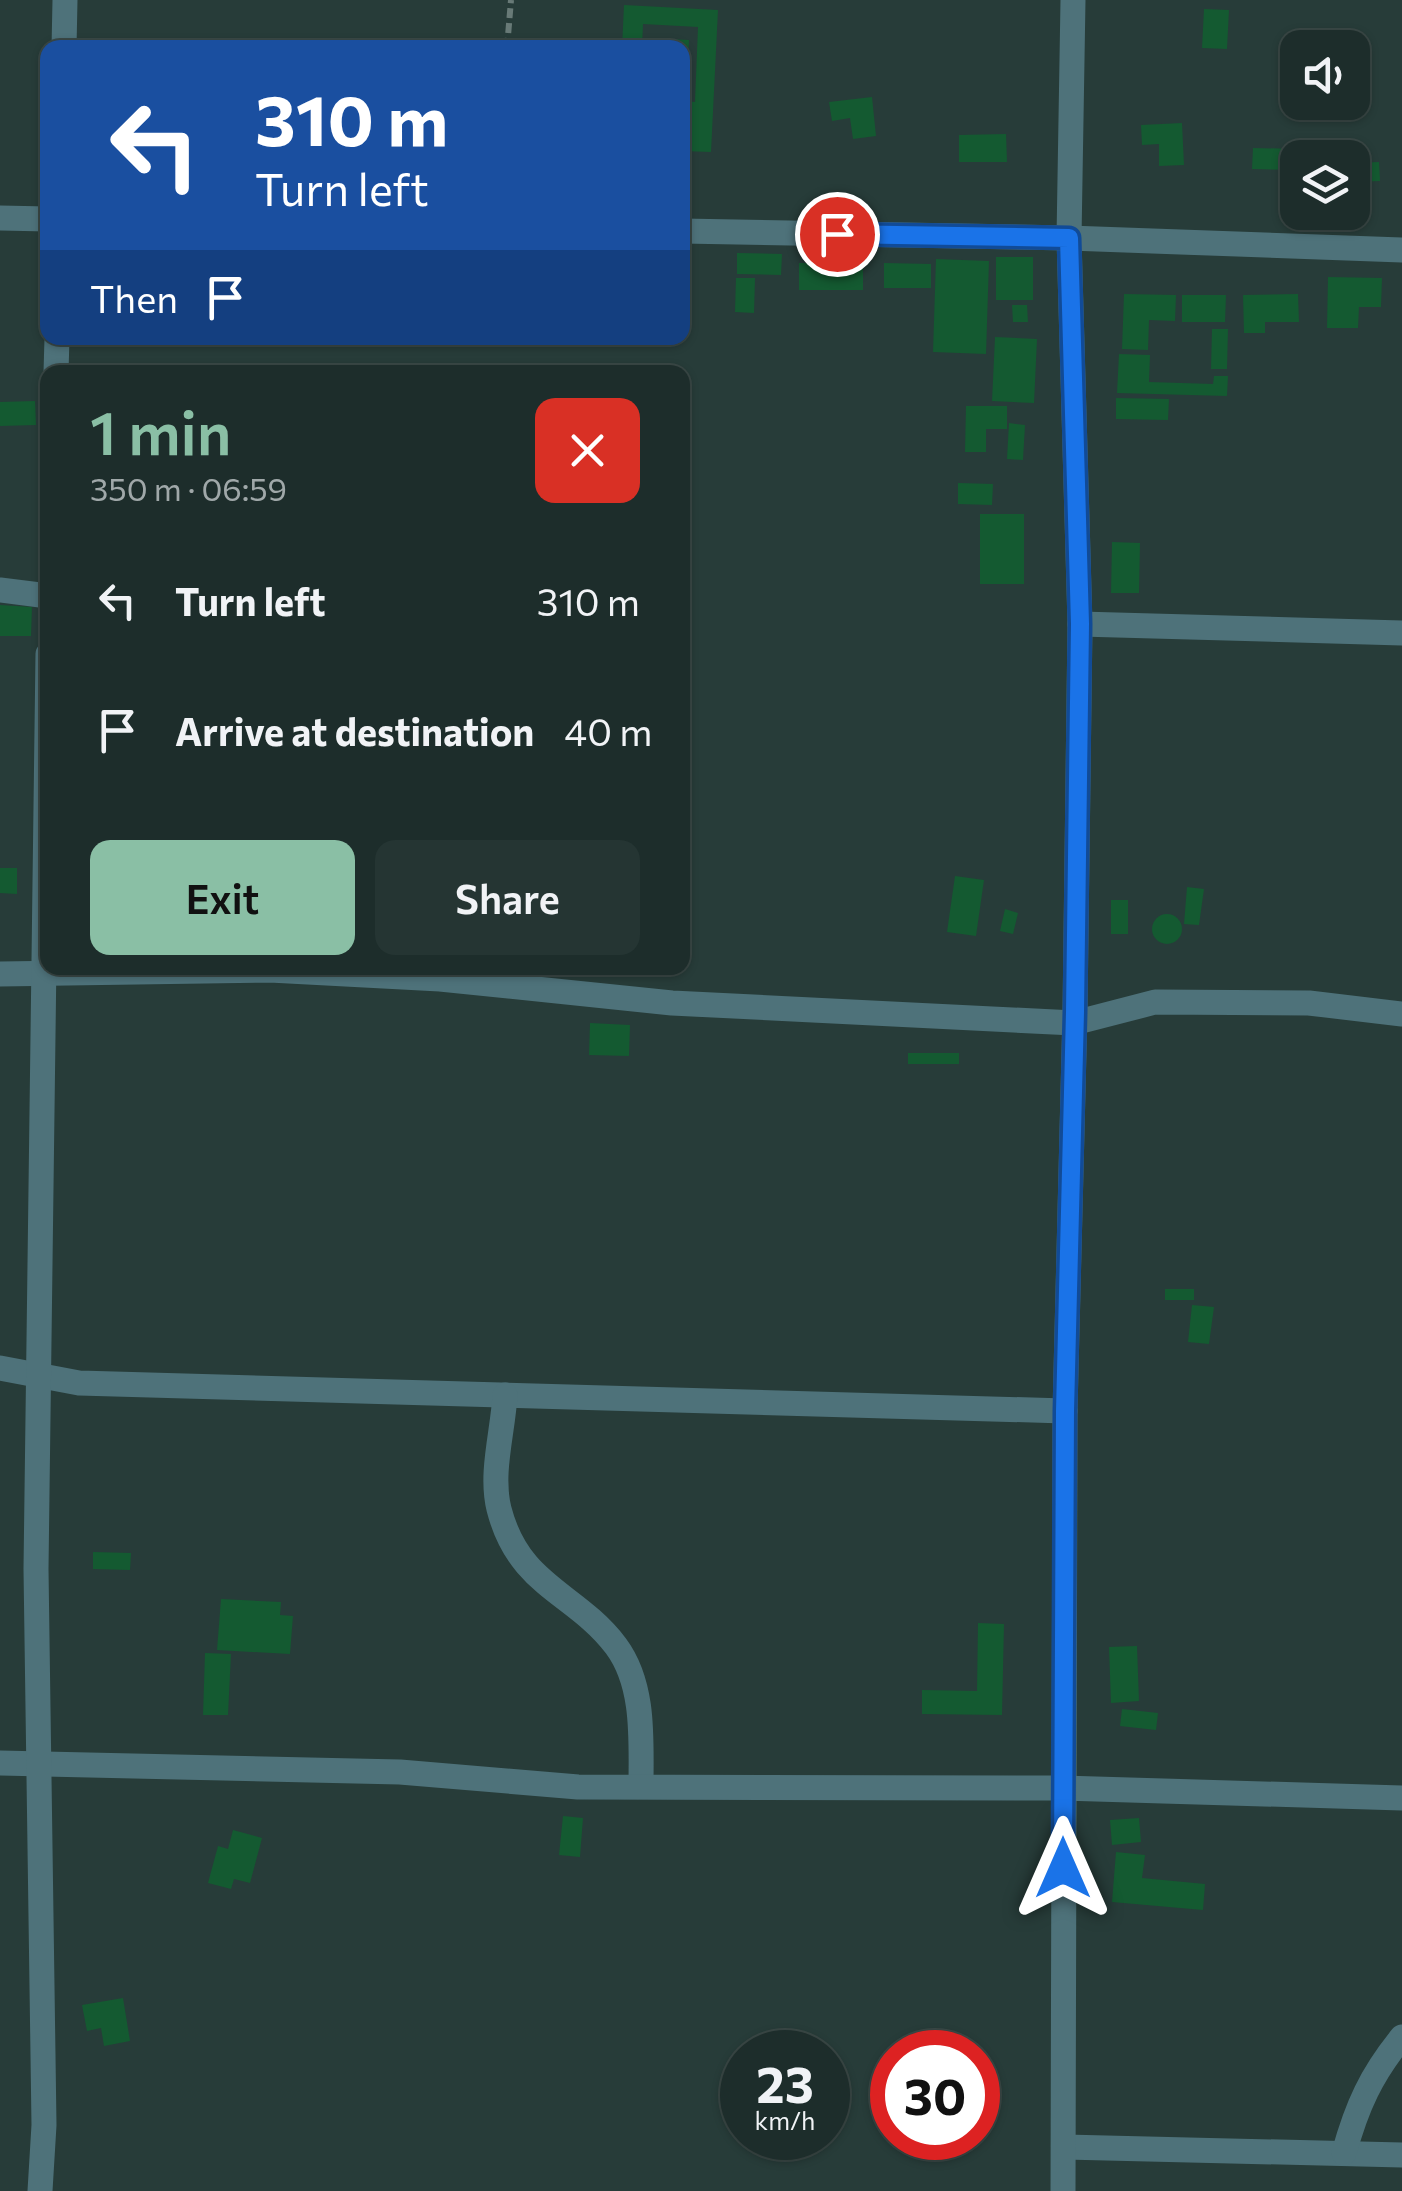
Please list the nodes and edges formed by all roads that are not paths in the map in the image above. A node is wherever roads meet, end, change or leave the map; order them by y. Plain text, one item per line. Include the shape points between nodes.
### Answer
1 (65, 0) edge
2 (1072, 0) edge
3 (64, 40) edge
4 (0, 218) edge
5 (40, 219) edge
6 (690, 231) edge
7 (1069, 238) junction
8 (1402, 250) edge
9 (0, 590) edge
10 (40, 595) edge
11 (1080, 624) junction
12 (1402, 633) edge
13 (40, 973) edge
14 (0, 974) edge
15 (43, 975) edge
16 (365, 975) edge
17 (1402, 1014) edge
18 (1074, 1023) junction
19 (0, 1368) edge
20 (40, 1377) junction
21 (506, 1396) junction
22 (1065, 1411) junction
23 (0, 1763) edge
24 (37, 1764) junction
25 (641, 1786) junction
26 (1062, 1788) junction
27 (1402, 1798) edge
28 (1402, 2037) edge
29 (1065, 2147) junction
30 (1344, 2153) junction
31 (1402, 2155) edge
32 (40, 2191) edge
33 (1063, 2191) edge

1 - 3 street
2 - 7 street
4 - 5 street
6 - 7 street
7 - 8 street
7 - 11 street
9 - 10 street
11 - 12 street
11 - 18 street
13 - 14 street
15 - 20 street
16 - 18 street via 688,1004
17 - 18 street via 1308,1003 1154,1002
18 - 22 street
19 - 20 street
20 - 21 street
20 - 24 street
21 - 22 street
21 - 25 street via 498,1508 526,1564 618,1648 634,1684
22 - 26 street
23 - 24 street
24 - 25 street via 380,1771
24 - 32 street
25 - 26 street
26 - 27 street
26 - 29 street
28 - 30 street via 1358,2103
29 - 30 street
29 - 33 street
30 - 31 street

